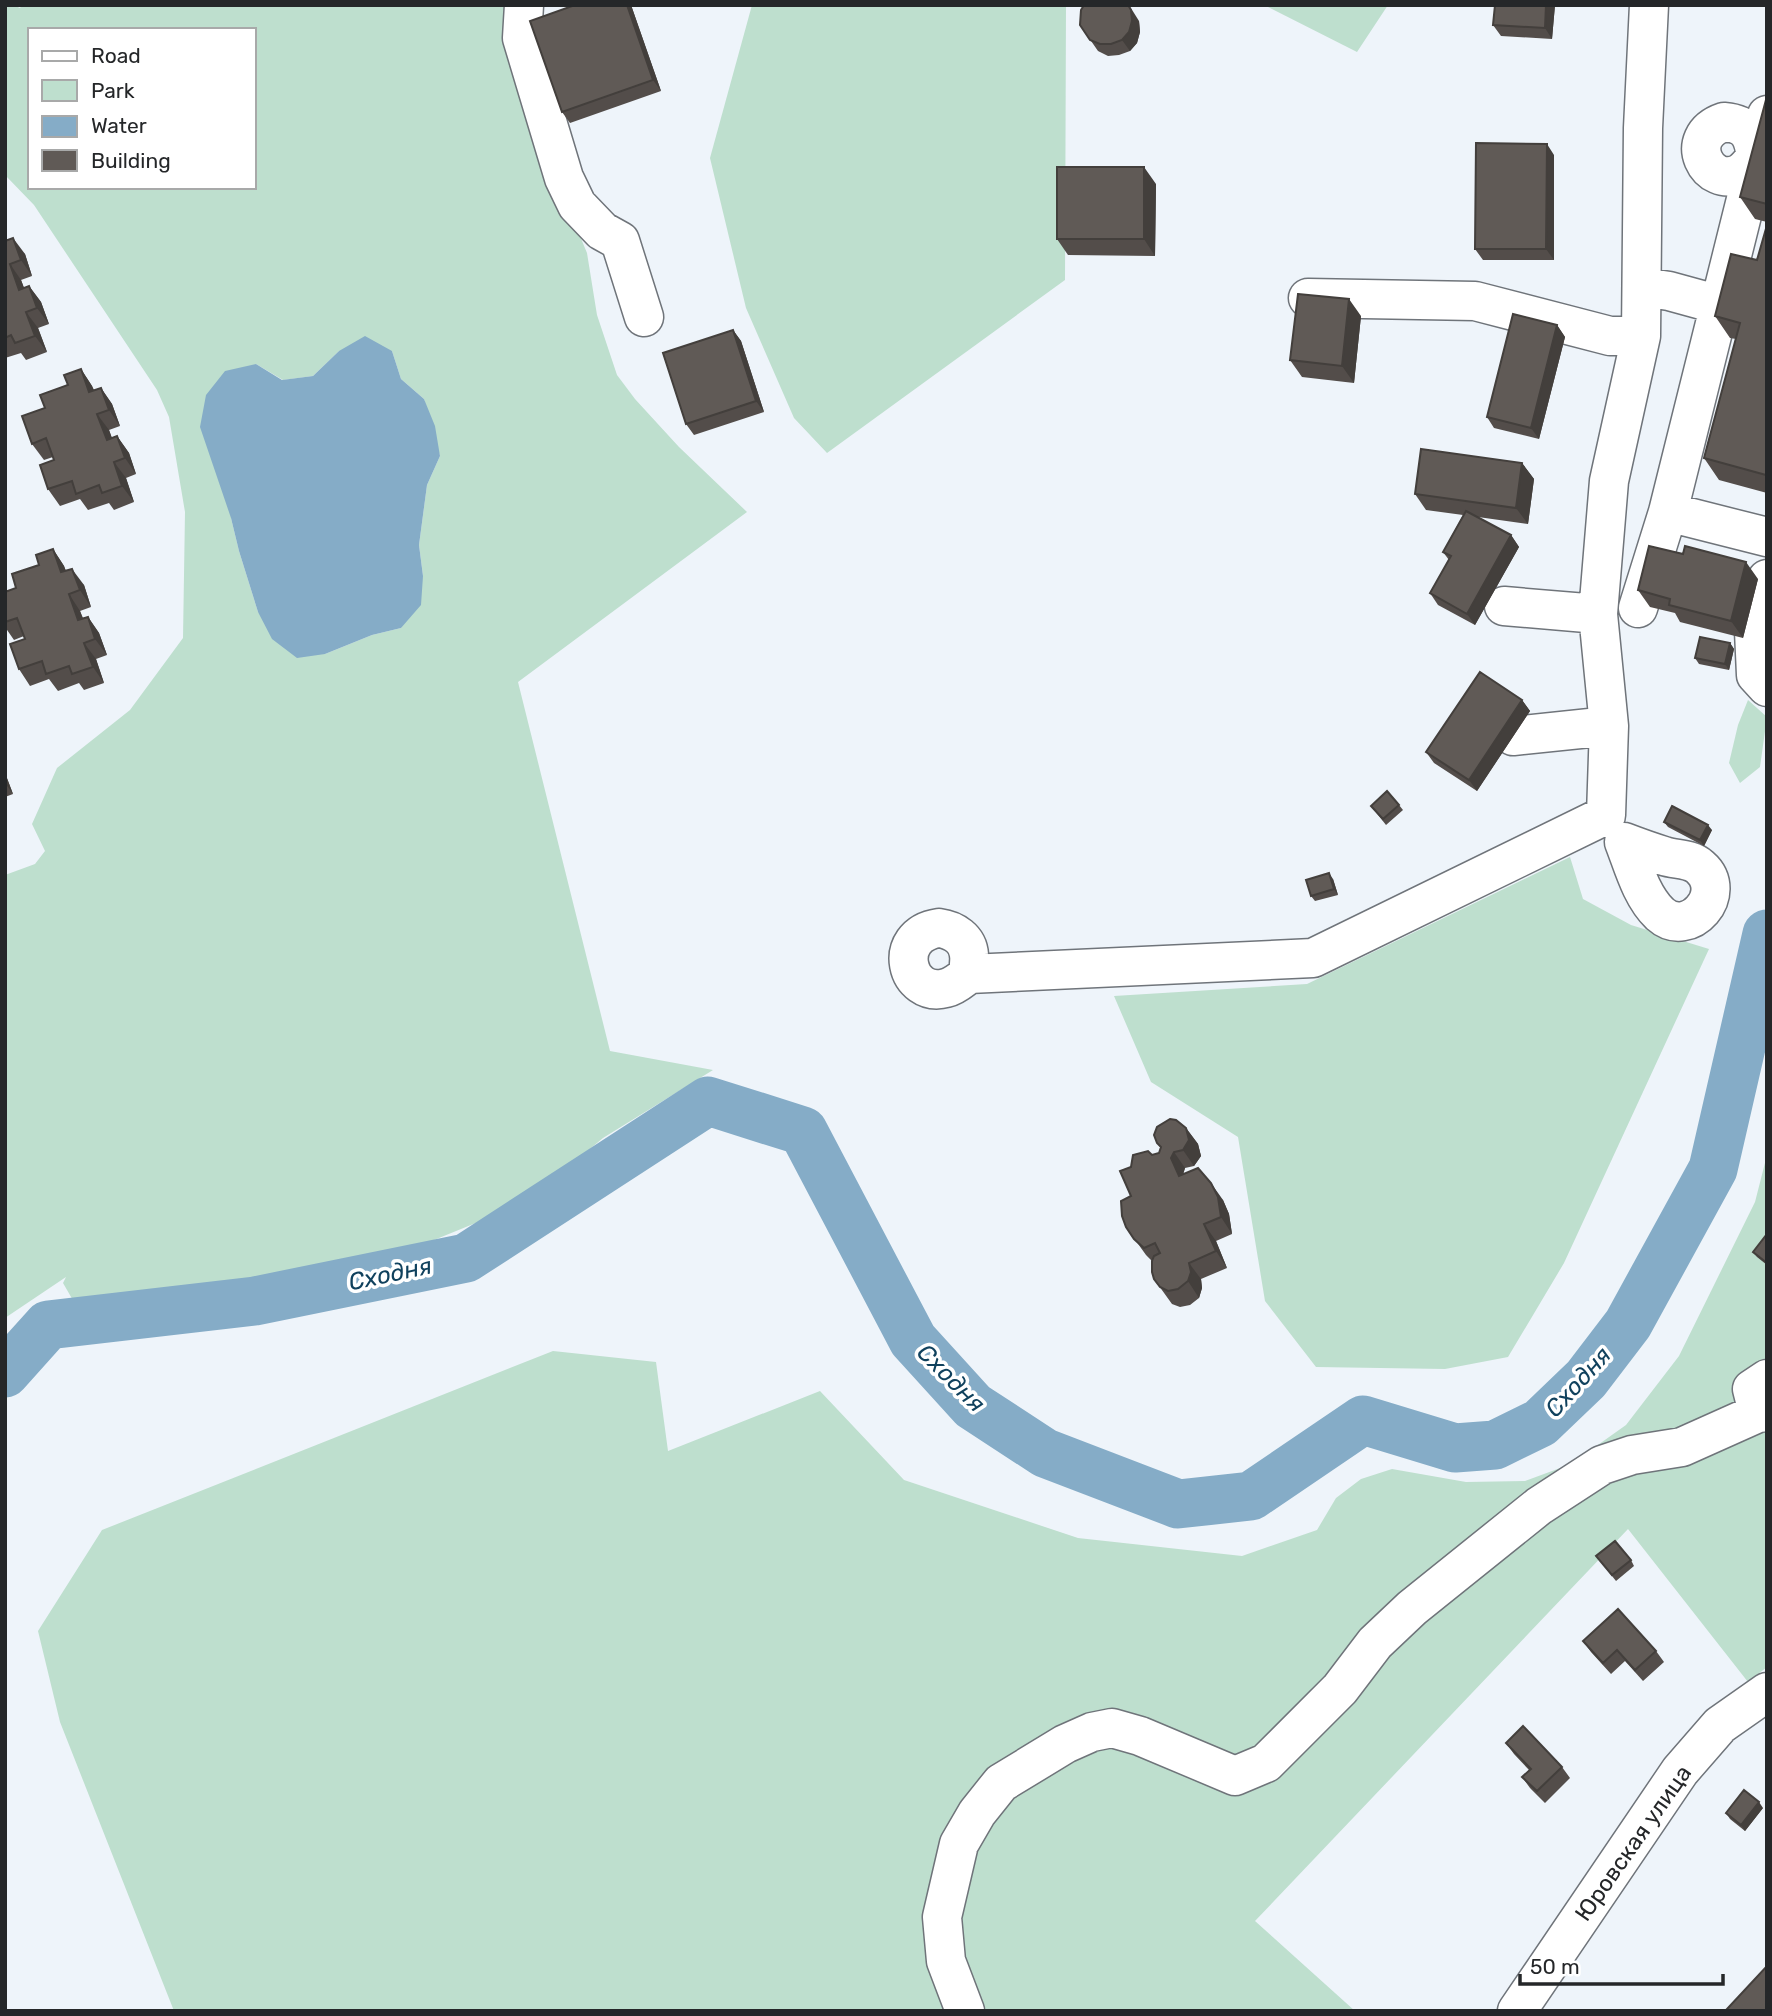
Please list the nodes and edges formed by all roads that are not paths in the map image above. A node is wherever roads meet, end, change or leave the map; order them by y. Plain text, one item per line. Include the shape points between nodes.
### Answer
1 (524, 5) edge
2 (1649, 5) edge
3 (1767, 115) edge
4 (1643, 128) junction
5 (1756, 157) junction
6 (1643, 287) junction
7 (1308, 298) edge
8 (1720, 305) junction
9 (644, 317) dead end
10 (1641, 336) junction
11 (1668, 512) junction
12 (1767, 537) edge
13 (1767, 579) edge
14 (1504, 606) dead end
15 (1638, 608) edge
16 (1598, 614) junction
17 (1767, 687) edge
18 (1609, 726) junction
19 (1513, 736) dead end
20 (969, 974) dead end
21 (1764, 1401) edge
22 (1767, 1692) edge
23 (965, 2011) edge
24 (1517, 2011) edge

1 - 9 street via 522,38 564,178 578,205 602,231 620,241
2 - 4 street
3 - 5 street
4 - 5 street via 1675,132 1701,142 1704,162 1720,175 1740,173
4 - 6 street
5 - 8 street
6 - 8 street
6 - 10 street
7 - 10 street via 1475,301 1610,335
8 - 11 street
10 - 16 street via 1609,481
11 - 12 street
11 - 15 street
13 - 17 street via 1754,631 1756,675
14 - 16 street
16 - 18 street
18 - 19 street
18 - 20 street via 1615,828 1313,958
21 - 23 street via 1682,1447 1602,1465 1539,1506 1412,1608 1266,1763 1235,1776 1112,1727 1065,1744 1001,1783 959,1844 942,1917 946,1961
22 - 24 street, Юровская улица via 1720,1726 1680,1771

